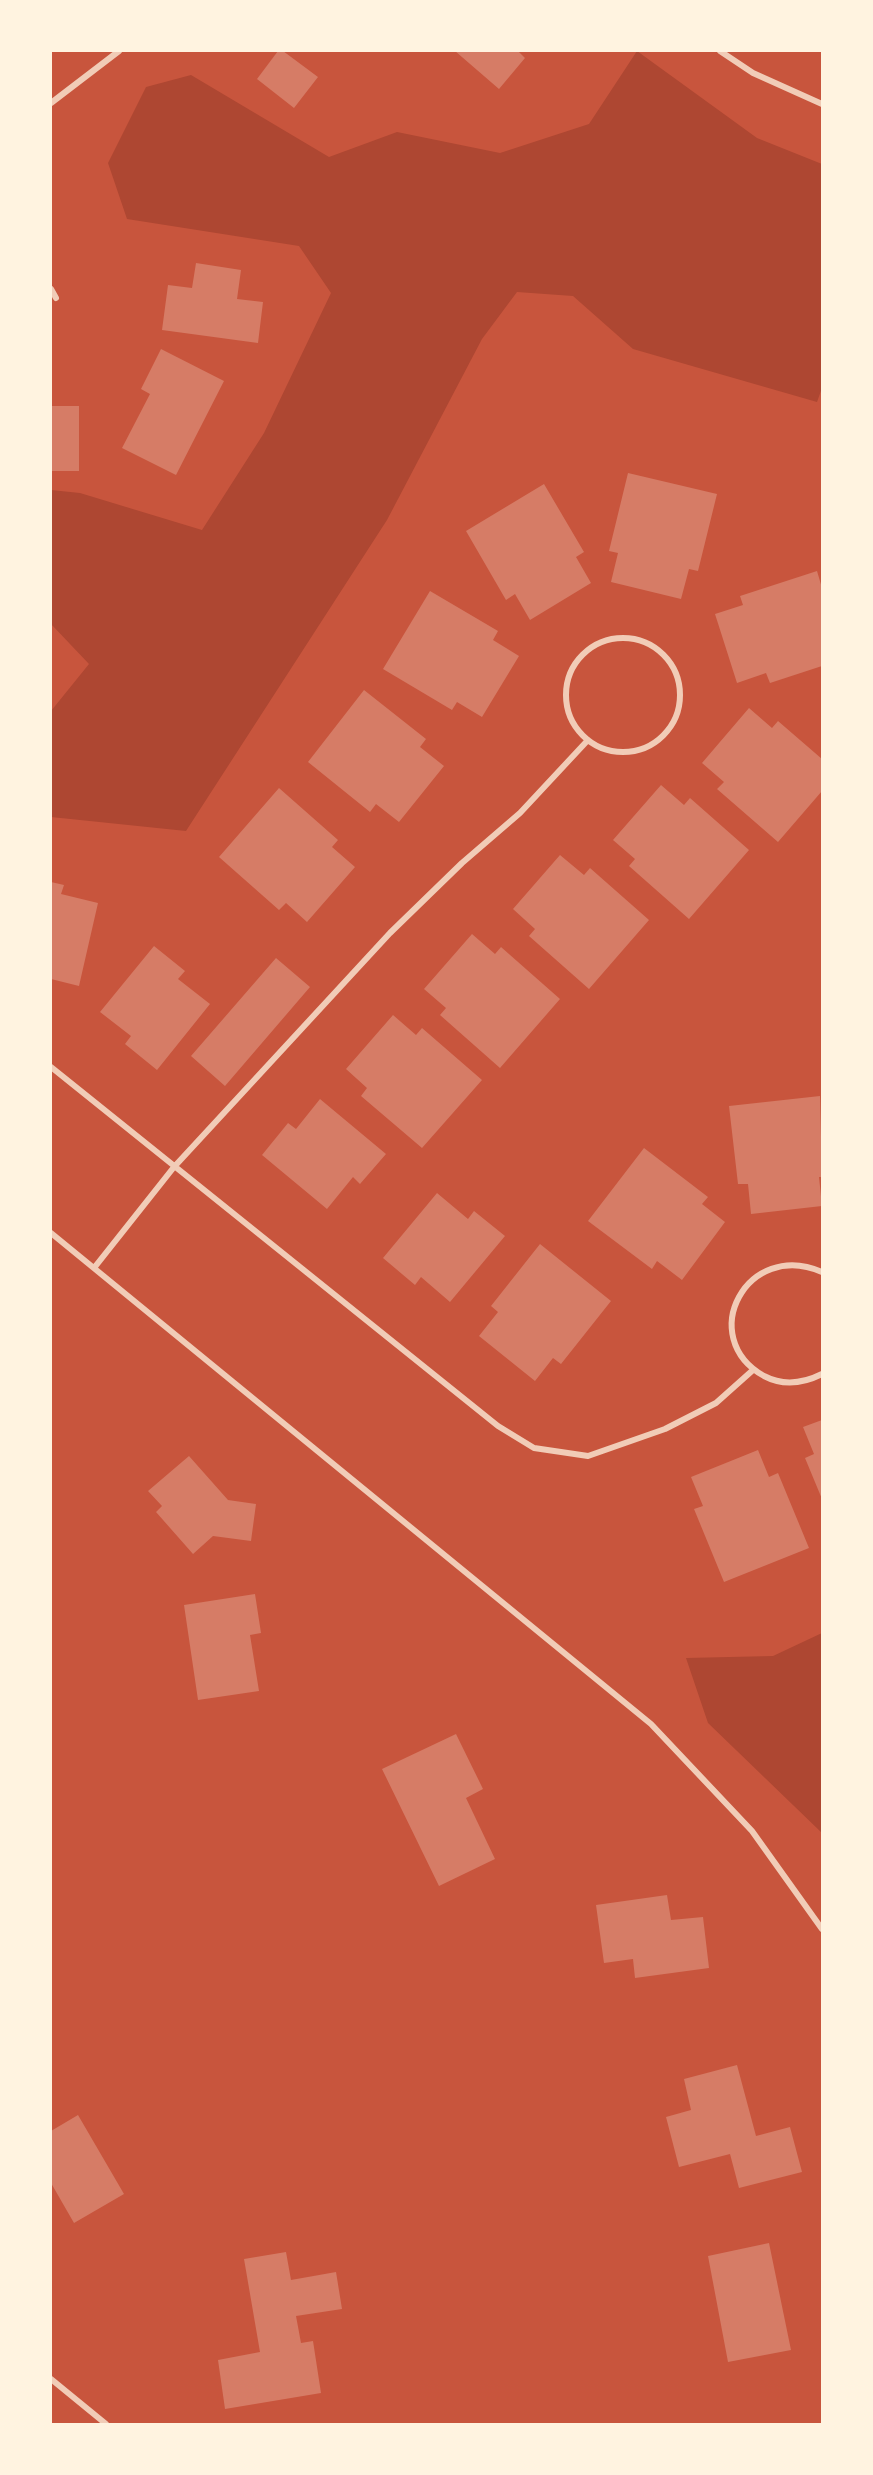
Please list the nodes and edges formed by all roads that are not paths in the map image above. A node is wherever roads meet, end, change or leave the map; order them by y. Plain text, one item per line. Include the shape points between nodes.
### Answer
1 (119, 51) edge
2 (720, 51) edge
3 (51, 103) edge
4 (822, 104) edge
5 (51, 289) edge
6 (56, 298) dead end
7 (588, 740) junction
8 (51, 1067) edge
9 (174, 1167) junction
10 (51, 1233) edge
11 (94, 1268) junction
12 (822, 1272) edge
13 (753, 1370) junction
14 (822, 1374) edge
15 (822, 1929) edge
16 (51, 2379) edge
17 (106, 2424) edge

1 - 3 street
2 - 4 street via 753,73
5 - 6 street
7 - 7 street via 609,751 627,752 643,749 664,734 678,712 680,692 676,673 665,656 649,644 630,639 610,640 592,647 577,661 568,678 566,698 570,717
7 - 9 street via 519,813 390,933
8 - 9 street
9 - 11 street
9 - 13 street via 498,1426 534,1448 588,1456 624,1445 716,1403
10 - 11 street
11 - 15 street via 651,1724 752,1831
12 - 13 street via 803,1265 783,1264 765,1270 737,1298 733,1336
13 - 14 street via 790,1383
16 - 17 street

